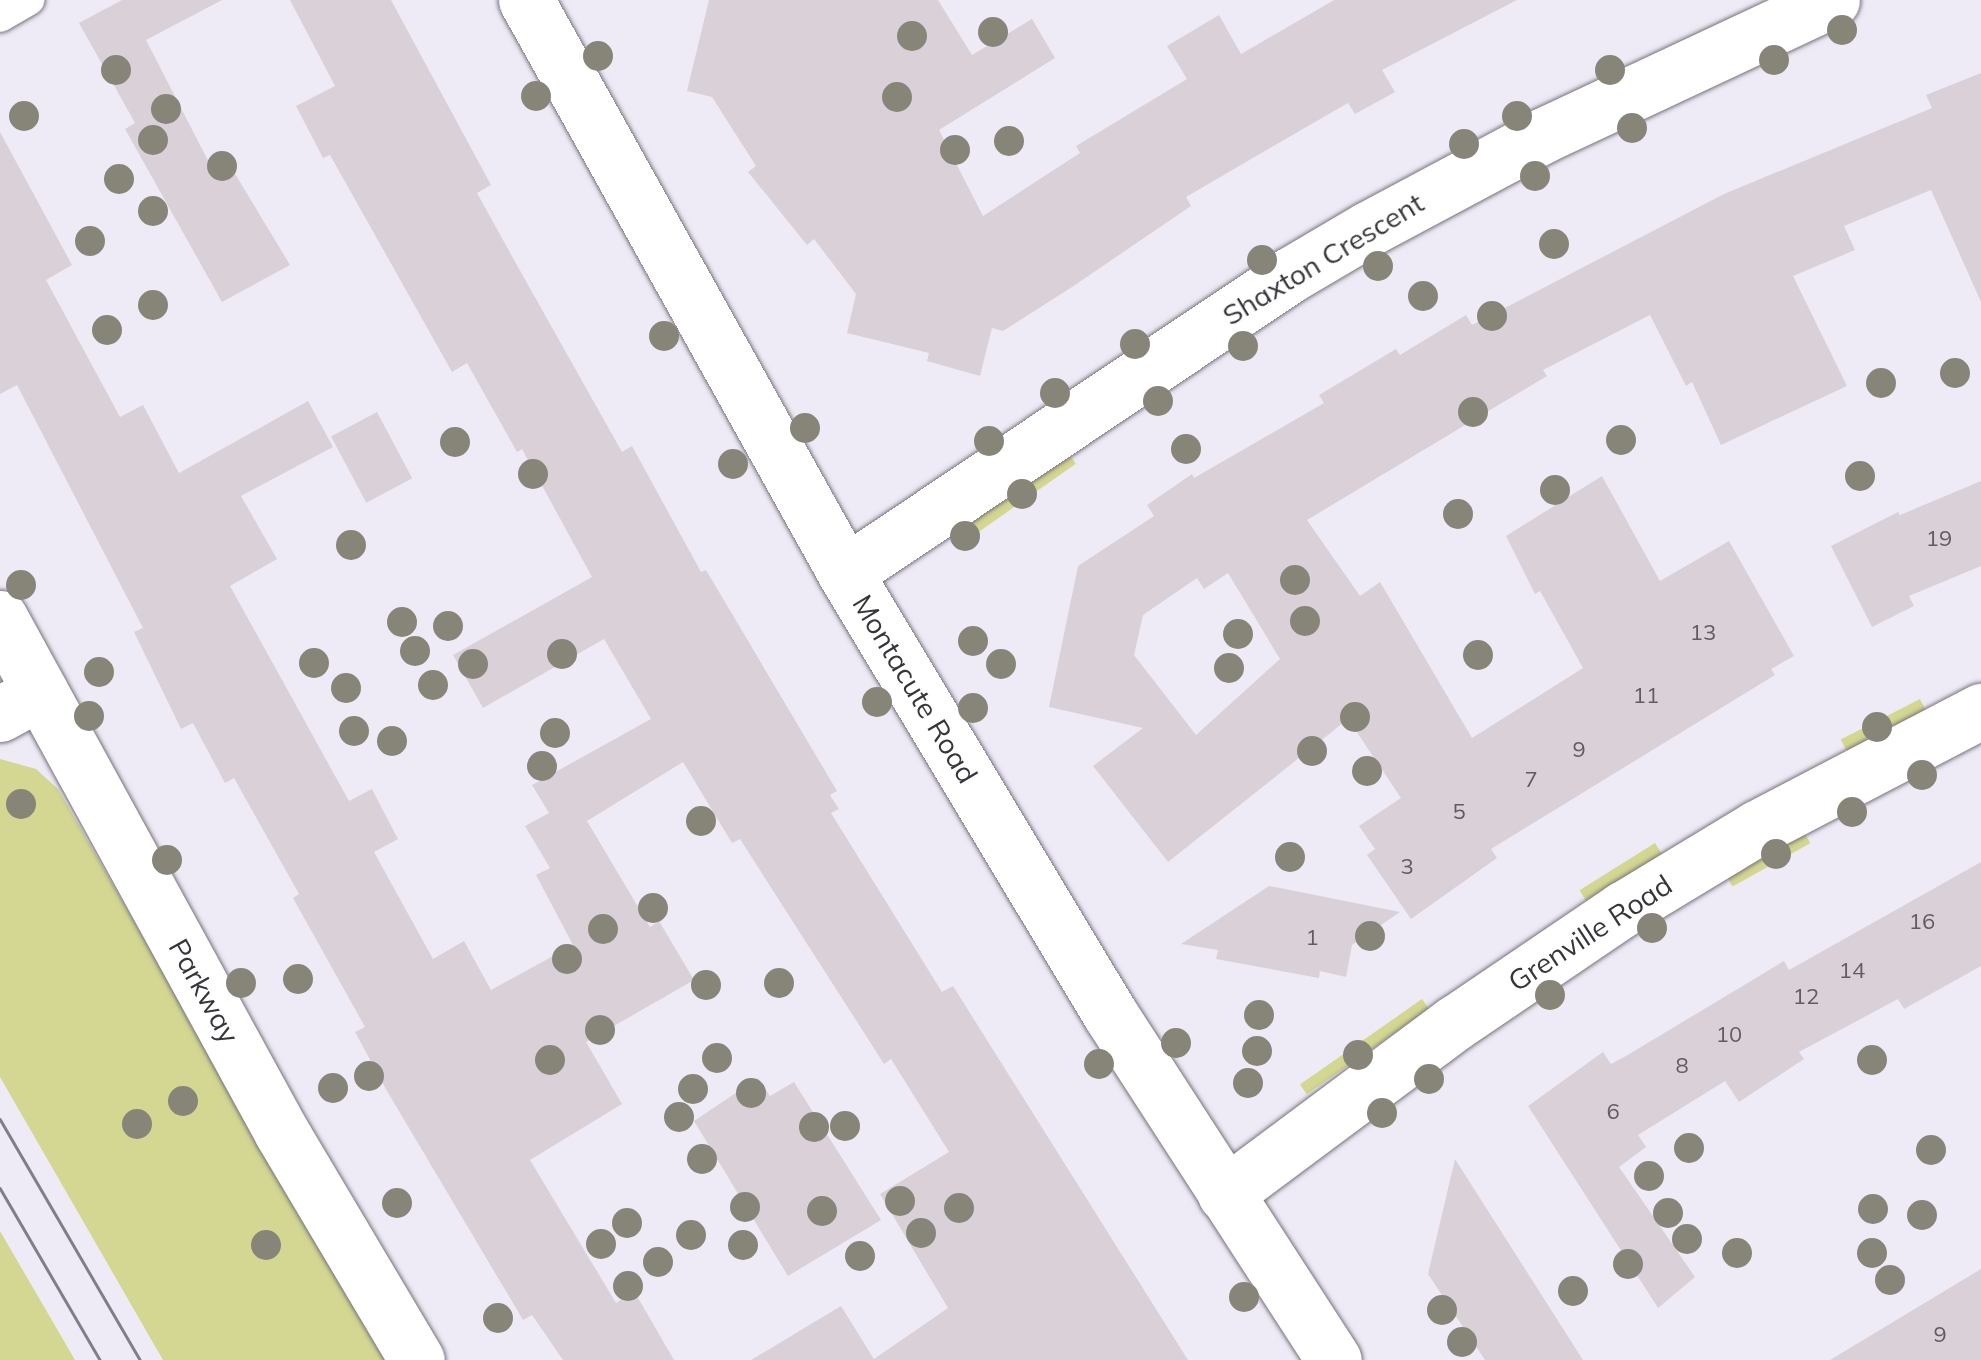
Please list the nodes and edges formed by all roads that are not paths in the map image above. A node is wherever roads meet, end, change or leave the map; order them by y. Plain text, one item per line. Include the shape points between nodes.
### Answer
1 (30, 0) edge
2 (526, 0) edge
3 (1832, 0) edge
4 (0, 17) edge
5 (846, 573) junction
6 (0, 618) edge
7 (20, 703) edge
8 (1981, 712) edge
9 (1225, 1194) junction
10 (417, 1360) edge
11 (1334, 1360) edge

1 - 4 lane
2 - 5 street, Montacute Road
3 - 5 street, Shaxton Crescent via 1544,135 1368,229
5 - 9 street, Montacute Road
6 - 7 street, Parkway
7 - 10 street, Parkway
8 - 9 street, Grenville Road via 1757,828 1623,909 1456,1022
9 - 11 street, Montacute Road

